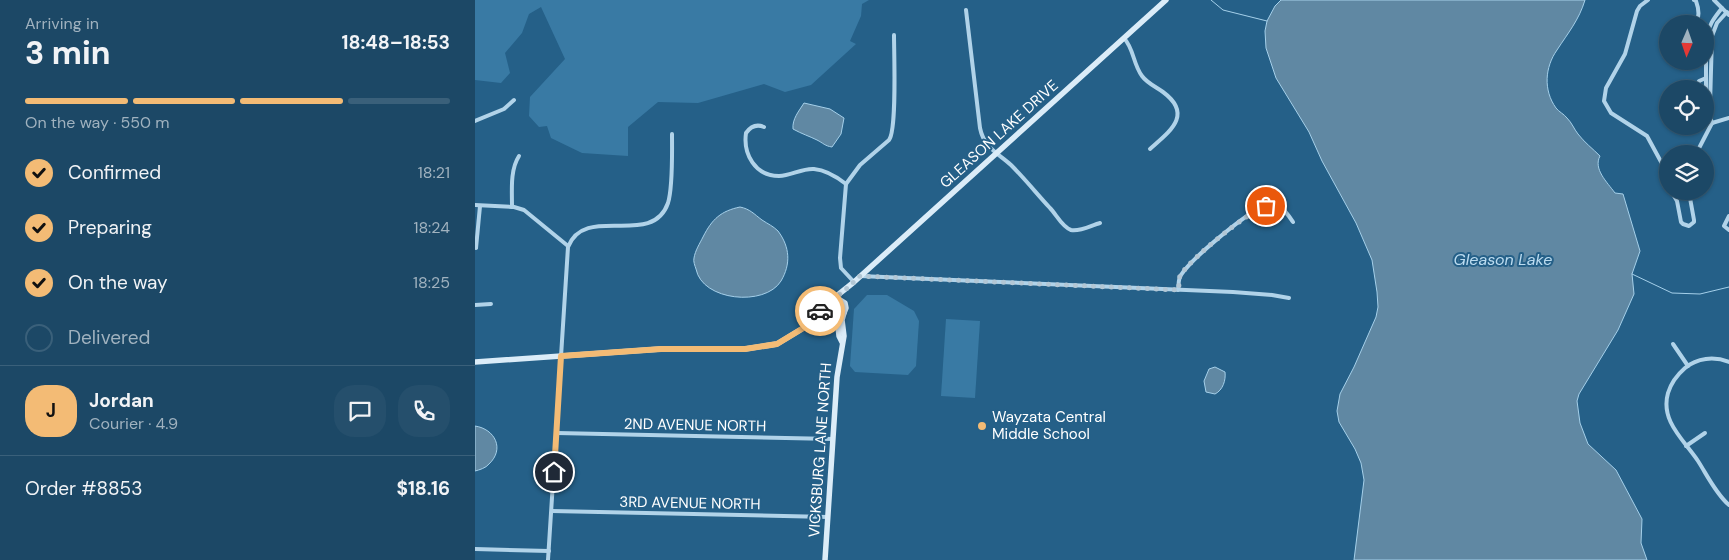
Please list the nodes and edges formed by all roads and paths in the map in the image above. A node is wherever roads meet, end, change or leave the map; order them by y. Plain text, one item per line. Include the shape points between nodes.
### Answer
1 (1165, 0) edge
2 (1648, 0) edge
3 (1694, 0) edge
4 (1714, 0) edge
5 (1722, 8) junction
6 (966, 10) dead end
7 (1728, 14) edge
8 (1698, 15) edge
9 (1714, 18) edge
10 (1714, 28) edge
11 (895, 35) dead end
12 (1125, 38) junction
13 (1706, 70) edge
14 (1706, 78) joint
15 (1702, 80) edge
16 (514, 100) dead end
17 (1729, 118) edge
18 (475, 121) edge
19 (1714, 122) edge
20 (764, 127) dead end
21 (672, 134) dead end
22 (1150, 149) dead end
23 (996, 154) junction
24 (519, 156) dead end
25 (1659, 159) edge
26 (846, 184) junction
27 (1676, 200) edge
28 (1692, 200) edge
29 (477, 205) edge
30 (512, 207) junction
31 (1729, 216) edge
32 (1293, 222) dead end
33 (1100, 223) dead end
34 (1729, 230) edge
35 (568, 246) junction
36 (476, 248) edge
37 (860, 276) junction
38 (852, 284) junction
39 (1179, 290) junction
40 (834, 298) junction
41 (1289, 298) dead end
42 (843, 301) junction
43 (491, 304) dead end
44 (475, 305) edge
45 (827, 308) junction
46 (844, 313) junction
47 (837, 314) junction
48 (842, 342) junction
49 (1673, 344) dead end
50 (561, 356) junction
51 (475, 362) edge
52 (1729, 362) edge
53 (1688, 366) junction
54 (557, 433) junction
55 (1705, 433) dead end
56 (833, 439) junction
57 (1686, 446) junction
58 (1729, 505) edge
59 (552, 511) junction
60 (828, 517) junction
61 (475, 549) edge
62 (549, 551) junction
63 (549, 560) edge
64 (825, 560) edge

1 - 12 main road, GLEASON LAKE DRIVE
2 - 25 street via 1637,11 1625,54 1606,88 1604,102 1611,114 1647,136
3 - 8 street
4 - 5 street
5 - 7 street
5 - 9 street
6 - 23 street via 980,128 984,140
7 - 10 street
11 - 26 street via 892,134
12 - 22 street via 1143,77 1172,100 1178,114 1172,130
12 - 23 main road, GLEASON LAKE DRIVE
13 - 14 street
14 - 15 street
16 - 18 street via 504,110
17 - 19 street
20 - 26 street via 752,126 746,133 747,156 757,169 780,176 817,169
21 - 35 street via 670,193 661,214 642,226 589,227 576,234
23 - 33 street via 1010,164 1067,228 1077,230
23 - 37 main road, GLEASON LAKE DRIVE
24 - 30 street via 513,170
26 - 38 street via 840,258 841,268
27 - 28 street via 1681,222 1689,226 1694,220
29 - 30 street
29 - 36 street
30 - 35 street via 531,215
31 - 34 street via 1724,226
32 - 39 street via 1276,206 1258,209 1196,259 1179,279
35 - 50 street
37 - 38 main road, GLEASON LAKE DRIVE
37 - 39 street
38 - 40 main road, GLEASON LAKE DRIVE
38 - 42 main road, GLEASON LAKE DRIVE
39 - 41 street via 1272,294
40 - 42 main road
40 - 45 main road via 827,301
42 - 46 main road
43 - 44 street
45 - 47 main road
45 - 50 main road via 805,327 777,344 745,349 661,349
46 - 47 main road
46 - 48 main road, VICKSBURG LANE NORTH
47 - 48 main road, VICKSBURG LANE NORTH
48 - 56 main road, VICKSBURG LANE NORTH
49 - 53 street
50 - 51 main road
50 - 54 street
52 - 53 street via 1708,359
53 - 57 street via 1670,388 1666,405 1670,423
54 - 56 street, 2ND AVENUE NORTH
54 - 59 street
55 - 57 street
56 - 60 main road, VICKSBURG LANE NORTH
57 - 58 street
59 - 60 street, 3RD AVENUE NORTH
59 - 62 street
60 - 64 main road, VICKSBURG LANE NORTH
61 - 62 street
62 - 63 street

